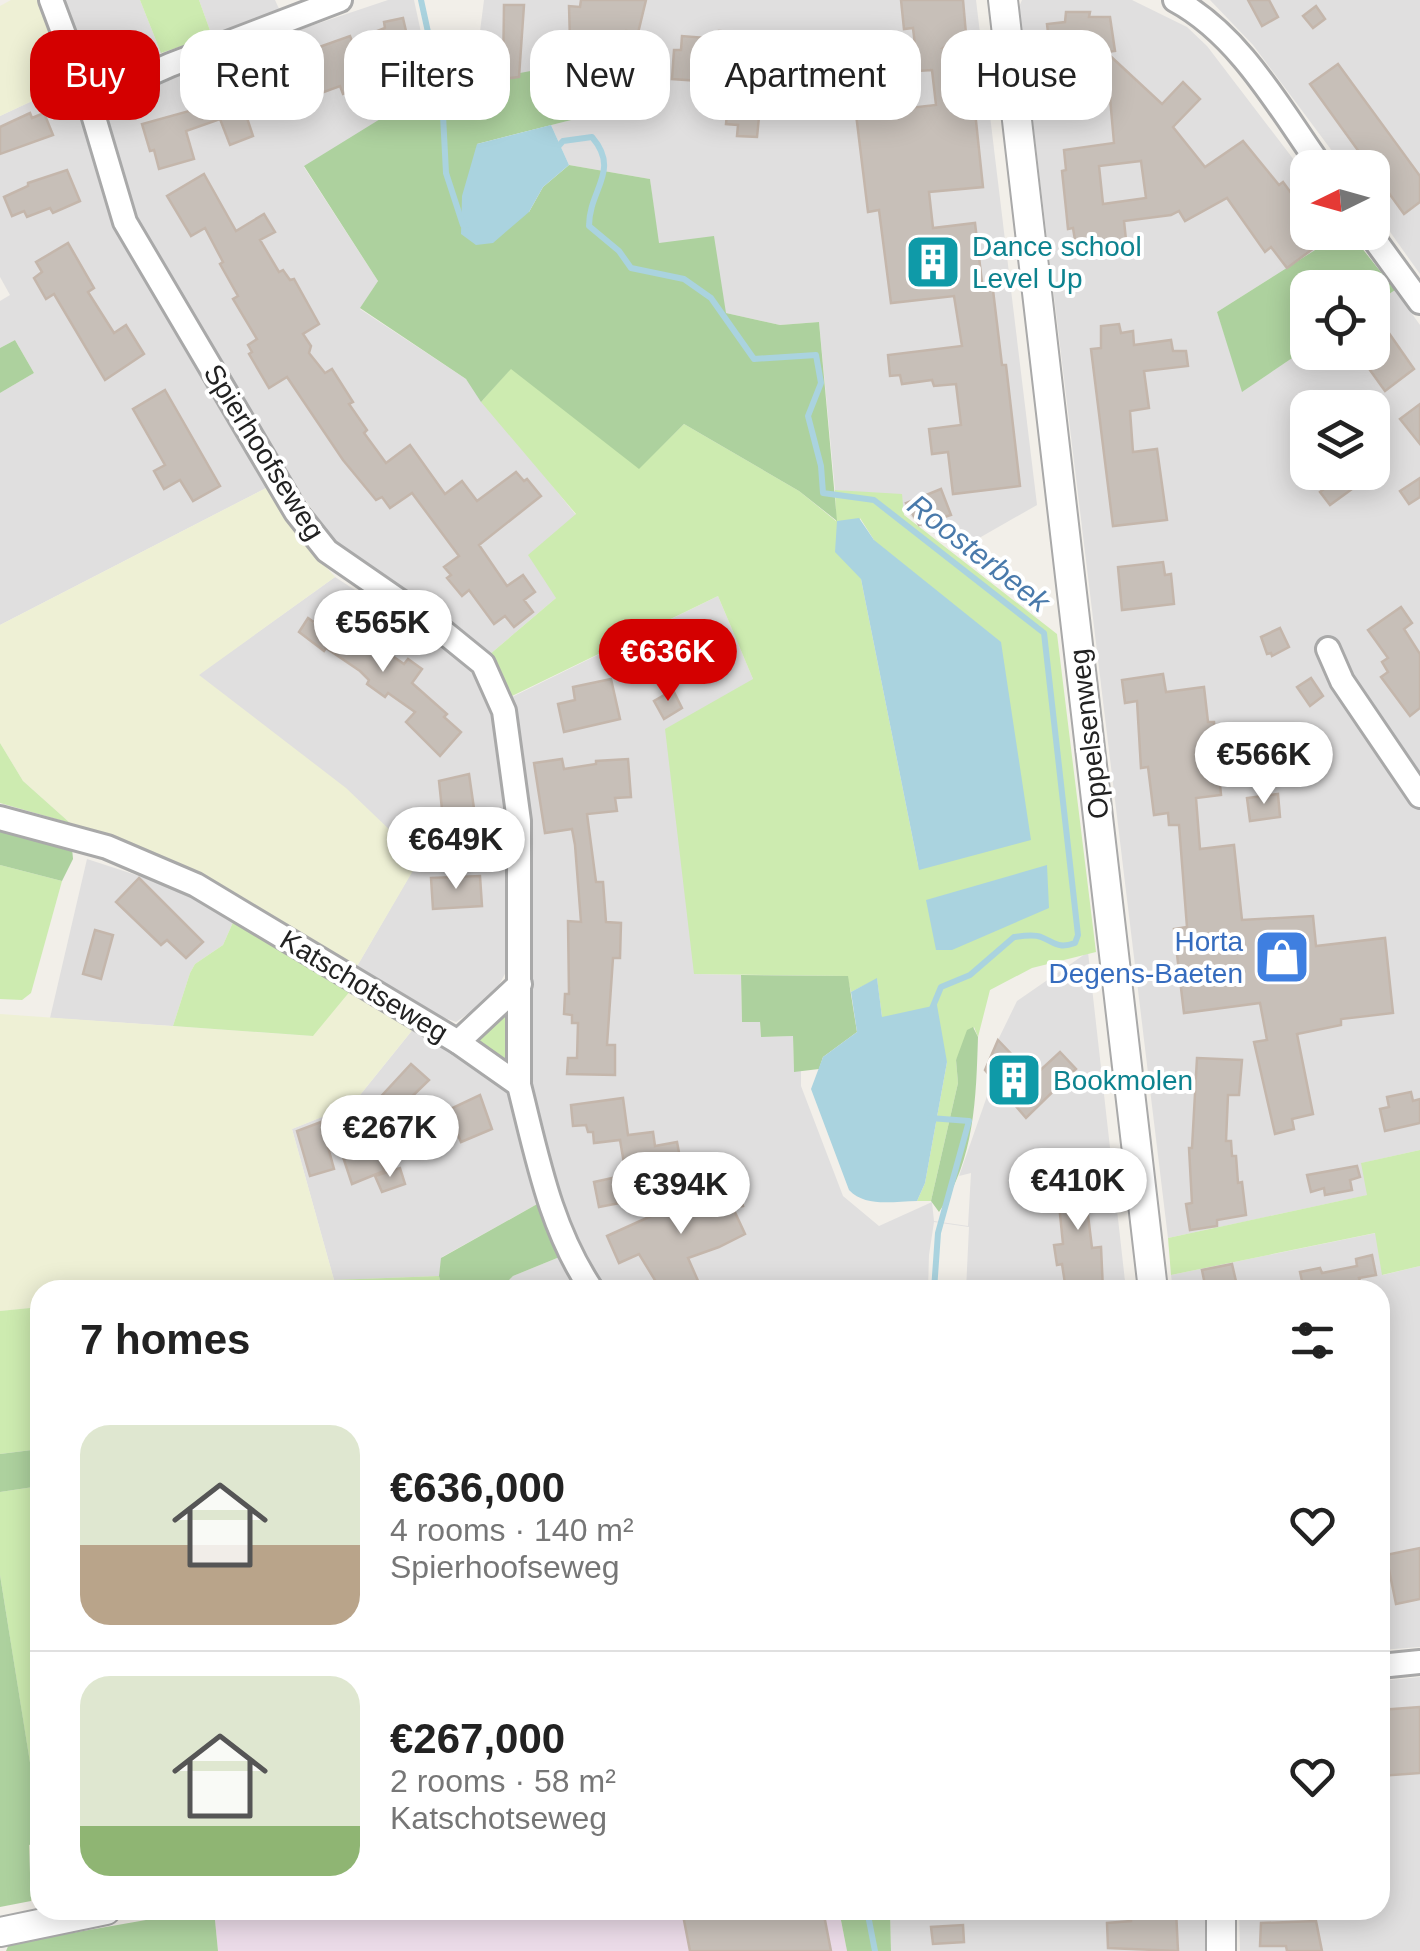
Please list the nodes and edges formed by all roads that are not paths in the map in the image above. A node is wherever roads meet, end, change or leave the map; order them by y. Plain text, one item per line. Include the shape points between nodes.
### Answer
1 (51, 0) edge
2 (340, 0) edge
3 (1003, 0) edge
4 (1175, 0) edge
5 (62, 30) edge
6 (160, 69) edge
7 (95, 120) edge
8 (1309, 150) edge
9 (1382, 250) edge
10 (1420, 302) edge
11 (1328, 649) dead end
12 (1420, 796) edge
13 (0, 818) edge
14 (520, 984) junction
15 (458, 1042) junction
16 (520, 1085) junction
17 (585, 1280) edge
18 (1152, 1280) edge
19 (1420, 1662) edge
20 (1390, 1665) edge
21 (58, 1920) edge
22 (1221, 1920) edge
23 (0, 1932) edge
24 (1221, 1951) edge

1 - 5 street, Spierhoofseweg
2 - 6 street
3 - 18 street, Oppelsenweg
4 - 8 street via 1213,25
7 - 14 street, Spierhoofseweg via 125,222 296,512 327,551 483,664 504,710 519,820
9 - 10 street
11 - 12 street via 1342,681
13 - 15 street, Katschotseweg via 108,847 196,885
14 - 15 street
14 - 16 street, Spierhoofseweg
15 - 16 street, Katschotseweg
16 - 17 street via 547,1198
19 - 20 street
21 - 23 street
22 - 24 street

